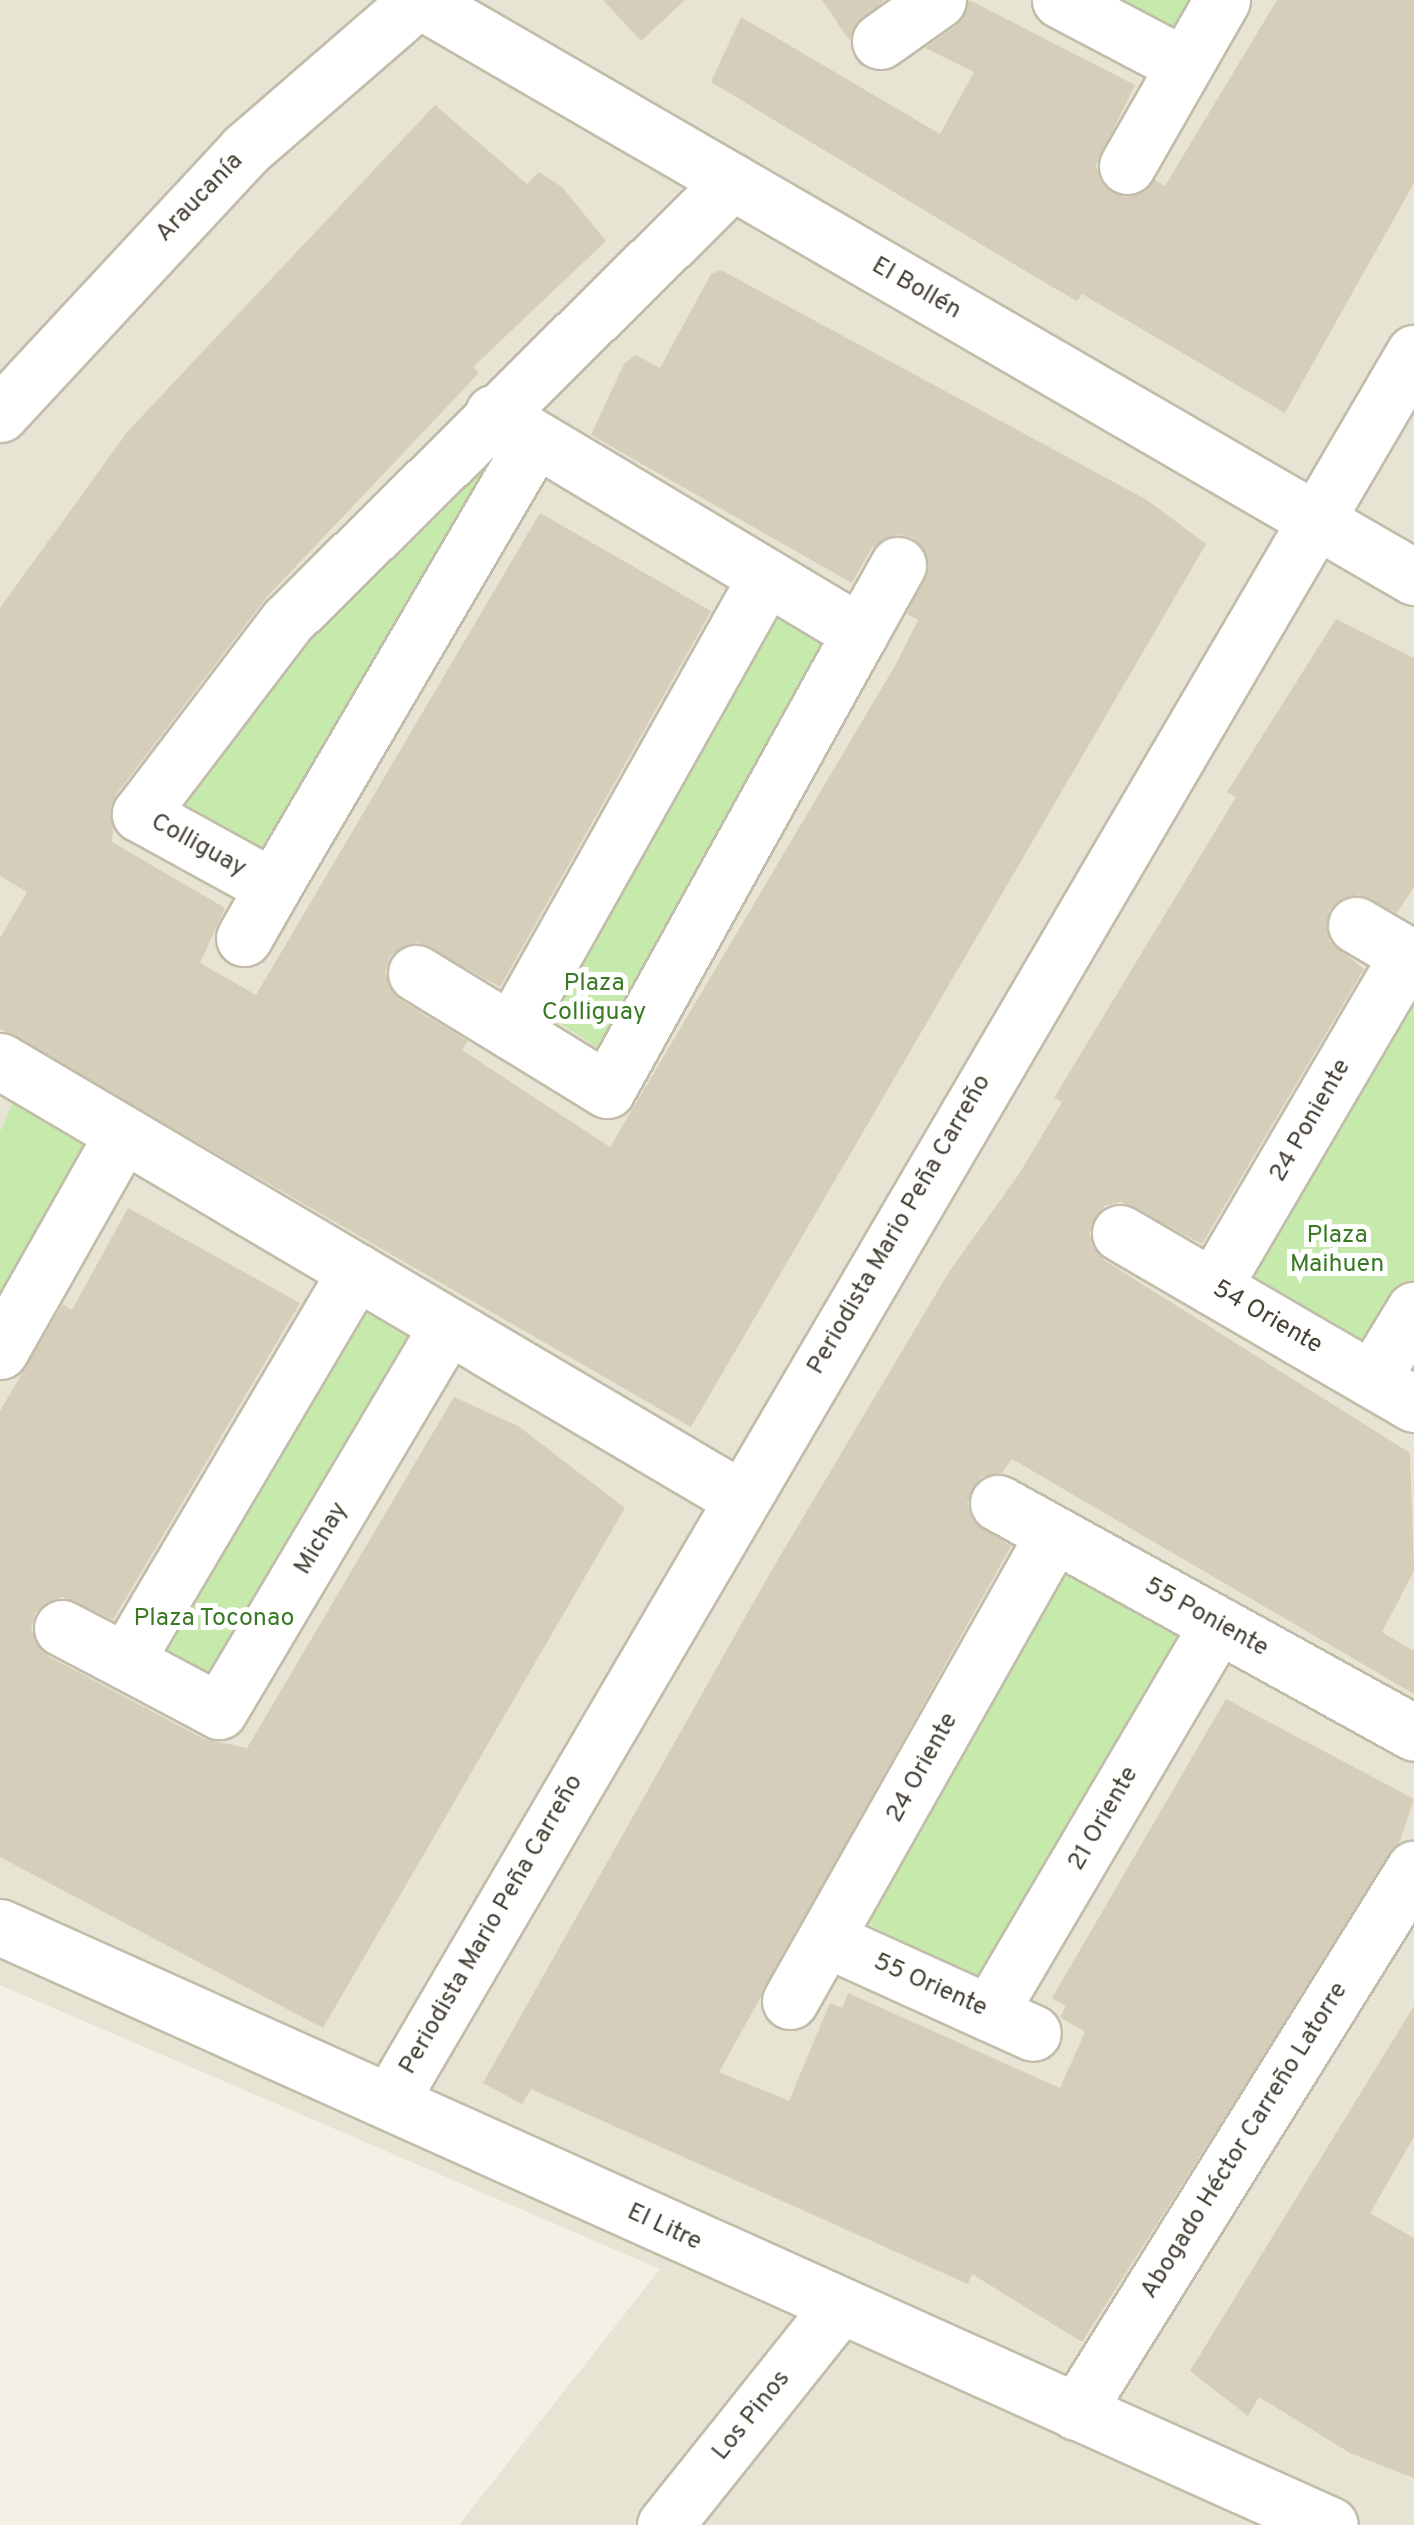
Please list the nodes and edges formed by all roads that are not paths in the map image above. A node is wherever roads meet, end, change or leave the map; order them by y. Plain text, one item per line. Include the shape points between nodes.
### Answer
1 (418, 0) edge
2 (938, 0) edge
3 (1060, 0) edge
4 (1222, 0) edge
5 (880, 41) dead end
6 (1182, 64) junction
7 (1128, 166) dead end
8 (732, 182) junction
9 (1414, 354) edge
10 (0, 414) edge
11 (514, 427) junction
12 (1313, 518) junction
13 (898, 565) dead end
14 (766, 577) junction
15 (1414, 577) edge
16 (860, 633) junction
17 (95, 806) dead end
18 (149, 818) junction
19 (273, 887) junction
20 (1356, 925) dead end
21 (244, 938) dead end
22 (1411, 957) edge
23 (416, 973) dead end
24 (511, 1030) junction
25 (5, 1078) edge
26 (123, 1134) junction
27 (1120, 1232) dead end
28 (356, 1272) junction
29 (1213, 1286) junction
30 (1414, 1310) edge
31 (448, 1326) junction
32 (0, 1351) edge
33 (1393, 1392) edge
34 (740, 1498) junction
35 (998, 1503) dead end
36 (1054, 1534) junction
37 (1218, 1624) junction
38 (62, 1628) dead end
39 (125, 1661) junction
40 (1414, 1733) edge
41 (1414, 1869) edge
42 (0, 1926) edge
43 (826, 1939) junction
44 (790, 2001) dead end
45 (1011, 2023) joint
46 (390, 2100) junction
47 (839, 2307) junction
48 (1076, 2412) junction
49 (1326, 2524) edge
50 (665, 2525) edge

1 - 8 street, El Bollén
1 - 10 street, Araucanía via 245,150
2 - 5 street
3 - 6 street
4 - 6 street
6 - 7 street
8 - 11 street, Colliguay
8 - 12 street, El Bollén
9 - 12 street, Periodista Mario Peña Carreño
11 - 14 street
11 - 18 street, Colliguay via 288,620 140,814
11 - 19 street, Colliguay
12 - 15 street, El Bollén
12 - 34 street, Periodista Mario Peña Carreño
13 - 16 street
14 - 16 street
14 - 24 street
16 - 24 street via 607,1090
17 - 18 street via 136,825
18 - 19 street, Colliguay
19 - 21 street
20 - 22 street
22 - 29 street, 24 Poniente
23 - 24 street
25 - 26 street
26 - 28 street
26 - 32 street
27 - 29 street, 54 Oriente
28 - 31 street
28 - 39 street
29 - 33 street, 54 Oriente
30 - 33 street
31 - 34 street
31 - 39 street, Michay via 219,1711
34 - 46 street, Periodista Mario Peña Carreño
35 - 36 street, 55 Poniente
36 - 37 street, 55 Poniente
36 - 43 street, 24 Oriente
37 - 40 street, 55 Poniente
37 - 45 street, 21 Oriente
38 - 39 street, Michay
41 - 48 street, Abogado Héctor Carreño Latorre
42 - 46 street, El Litre
43 - 44 street, 24 Oriente
43 - 45 street, 55 Oriente
46 - 47 street, El Litre
47 - 48 street, El Litre
47 - 50 street, Los Pinos
48 - 49 street, El Litre

